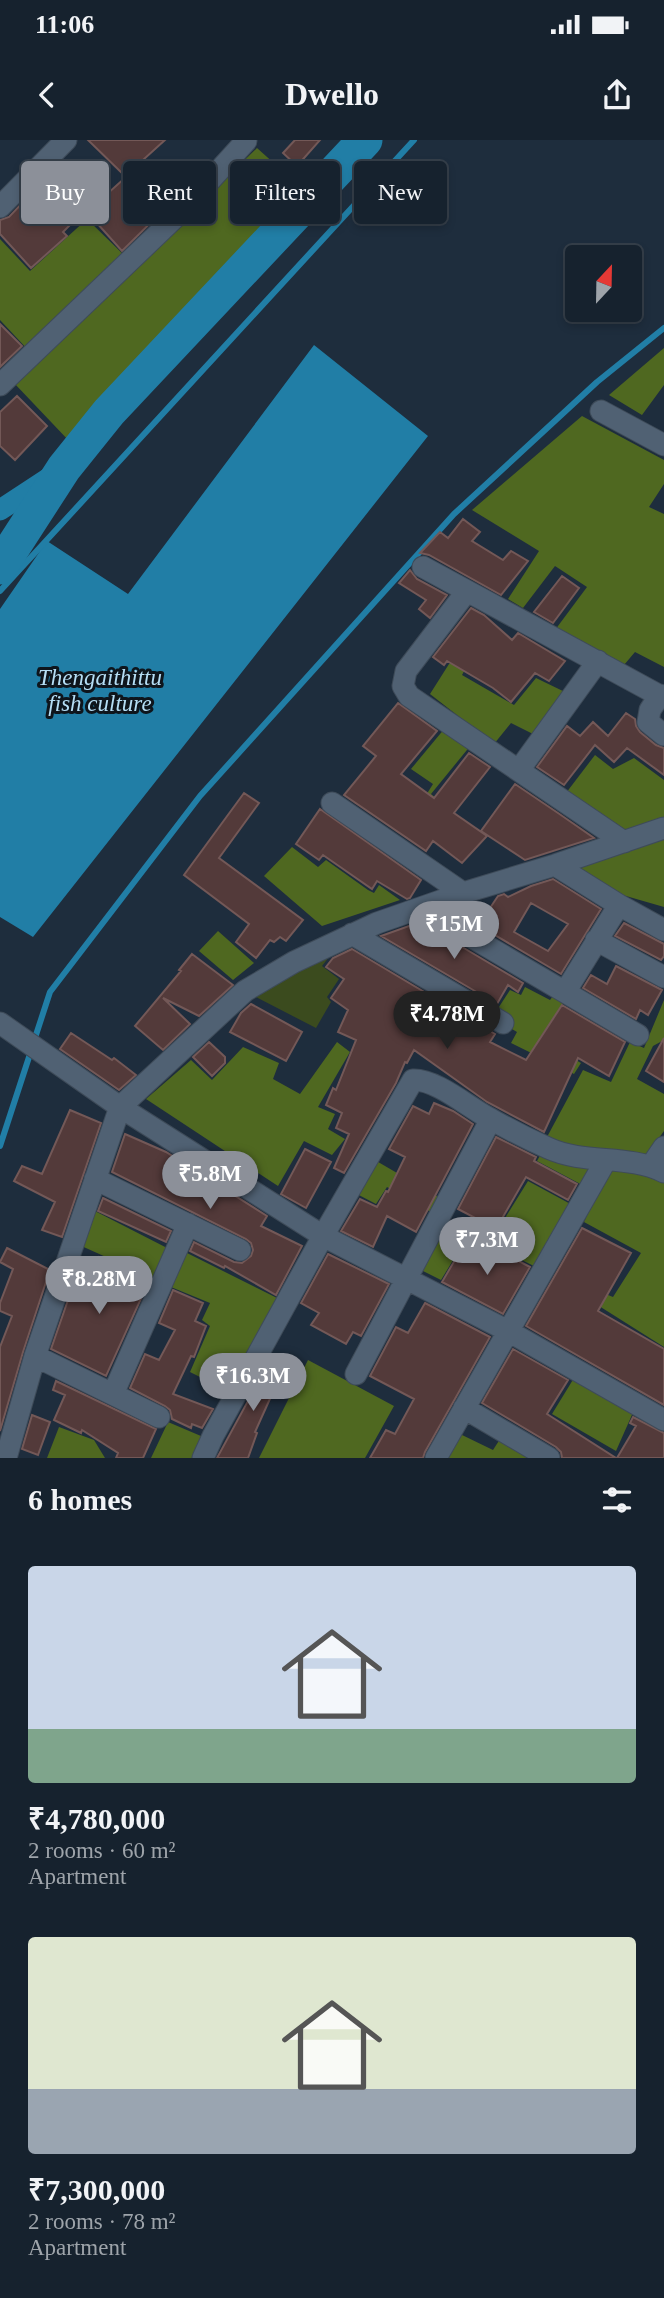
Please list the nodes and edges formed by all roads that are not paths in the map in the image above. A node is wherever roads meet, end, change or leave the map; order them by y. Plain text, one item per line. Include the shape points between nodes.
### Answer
1 (66, 140) edge
2 (246, 141) edge
3 (0, 207) edge
4 (0, 385) edge
5 (601, 411) dead end
6 (664, 445) edge
7 (422, 567) dead end
8 (467, 591) junction
9 (598, 662) junction
10 (662, 696) edge
11 (664, 735) edge
12 (519, 770) junction
13 (332, 803) dead end
14 (664, 828) edge
15 (624, 842) junction
16 (555, 865) junction
17 (463, 892) junction
18 (619, 905) junction
19 (422, 908) junction
20 (664, 930) edge
21 (352, 934) junction
22 (596, 940) junction
23 (664, 977) edge
24 (565, 992) junction
25 (0, 1023) edge
26 (503, 1023) dead end
27 (638, 1035) dead end
28 (120, 1107) junction
29 (491, 1119) junction
30 (664, 1147) edge
31 (606, 1160) junction
32 (658, 1169) edge
33 (95, 1179) junction
34 (188, 1224) junction
35 (323, 1236) junction
36 (240, 1250) dead end
37 (406, 1280) junction
38 (508, 1331) junction
39 (35, 1356) junction
40 (356, 1374) dead end
41 (113, 1394) junction
42 (464, 1408) junction
43 (159, 1417) dead end
44 (664, 1420) edge
45 (6, 1458) edge
46 (203, 1458) edge
47 (436, 1458) edge
48 (549, 1458) edge

1 - 3 street
2 - 4 street via 185,208
5 - 6 street
7 - 8 street
8 - 9 street
8 - 12 street via 406,671 403,686 409,696
9 - 10 street
9 - 12 street
10 - 11 street via 650,710 648,722
12 - 15 street
13 - 17 street
14 - 15 street
15 - 16 street
16 - 17 street
16 - 18 street
17 - 19 street
18 - 20 street
18 - 22 street
19 - 21 street
19 - 24 street
21 - 26 street
21 - 28 street via 245,991
22 - 23 street
22 - 24 street
24 - 27 street
25 - 28 street
28 - 33 street
28 - 35 street
29 - 31 street via 550,1149
29 - 35 street via 427,1081 413,1080
29 - 37 street
30 - 32 street
31 - 32 street
31 - 38 street
33 - 34 street
33 - 39 street
34 - 36 street
34 - 41 street
35 - 37 street
35 - 46 street
37 - 38 street
37 - 40 street
38 - 42 street
38 - 44 street
39 - 41 street
39 - 45 street
41 - 43 street
42 - 47 street
42 - 48 street

